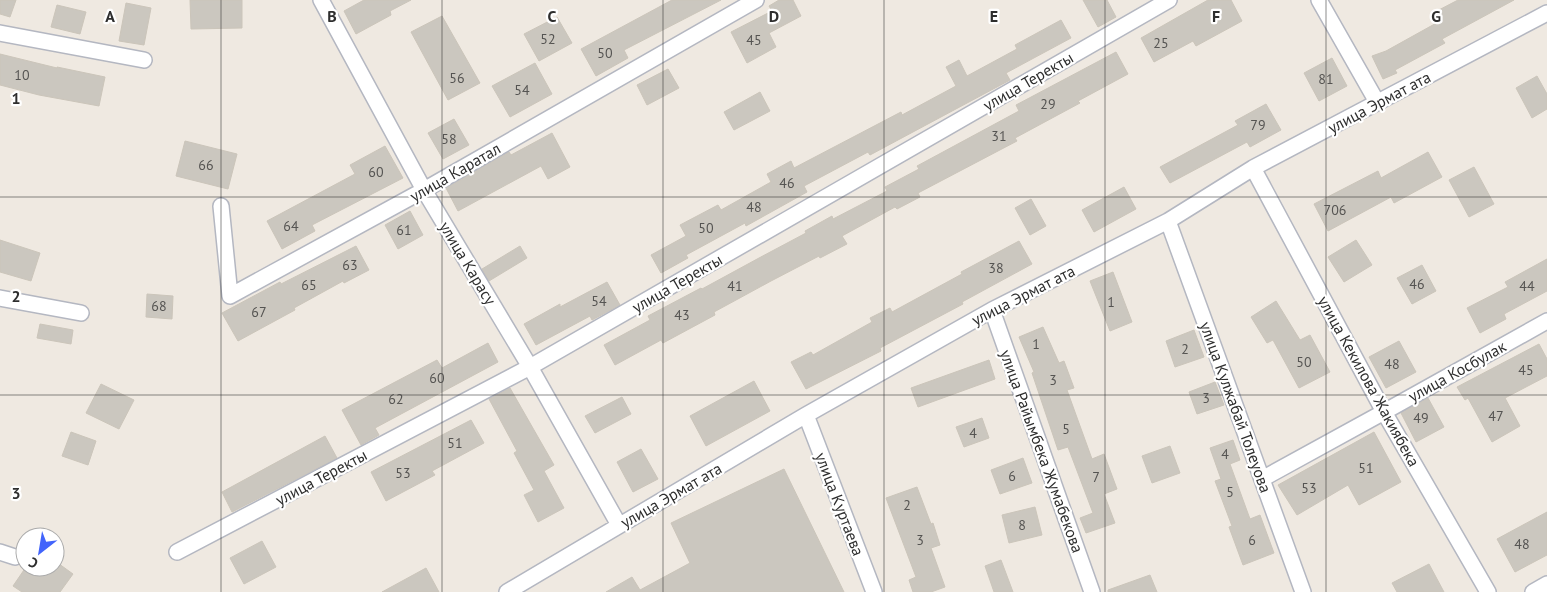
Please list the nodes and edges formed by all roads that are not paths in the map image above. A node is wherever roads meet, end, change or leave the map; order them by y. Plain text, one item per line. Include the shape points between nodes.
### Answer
1 (321, 0) edge
2 (756, 0) edge
3 (1169, 0) edge
4 (1320, 0) edge
5 (1547, 13) edge
6 (0, 33) edge
7 (144, 60) dead end
8 (1377, 102) junction
9 (1253, 168) junction
10 (424, 190) junction
11 (222, 206) dead end
12 (1168, 221) junction
13 (0, 298) edge
14 (992, 310) junction
15 (81, 313) dead end
16 (1547, 321) edge
17 (530, 368) junction
18 (1384, 412) junction
19 (806, 415) junction
20 (1262, 479) junction
21 (619, 525) junction
22 (0, 552) edge
23 (177, 552) dead end
24 (15, 557) dead end
25 (1547, 584) edge
26 (507, 592) edge
27 (874, 592) edge
28 (1092, 592) edge
29 (1303, 592) edge
30 (1488, 592) edge
31 (1533, 592) edge

1 - 10 street, улица Карасу
2 - 10 street, улица Каратал
3 - 17 street, улица Теректы
4 - 8 street
5 - 8 street, улица Эрмат ата
6 - 7 street
8 - 9 street, улица Эрмат ата
9 - 12 street, улица Эрмат ата
9 - 18 street, улица Кекилова Жакиябека
10 - 11 street, улица Каратал via 230,296
10 - 17 street, улица Карасу
12 - 14 street, улица Эрмат ата
12 - 20 street, улица Кулжабай Толеуова
13 - 15 street
14 - 19 street, улица Эрмат ата
14 - 28 street, улица Райымбека Жумабекова
16 - 18 street, улица Косбулак
17 - 21 street, улица Карасу
17 - 23 street, улица Теректы
18 - 20 street, улица Косбулак
18 - 30 street, улица Кекилова Жакиябека
19 - 21 street, улица Эрмат ата
19 - 27 street, улица Куртаева
20 - 29 street, улица Кулжабай Толеуова
21 - 26 street, улица Эрмат ата
22 - 24 street
25 - 31 street

